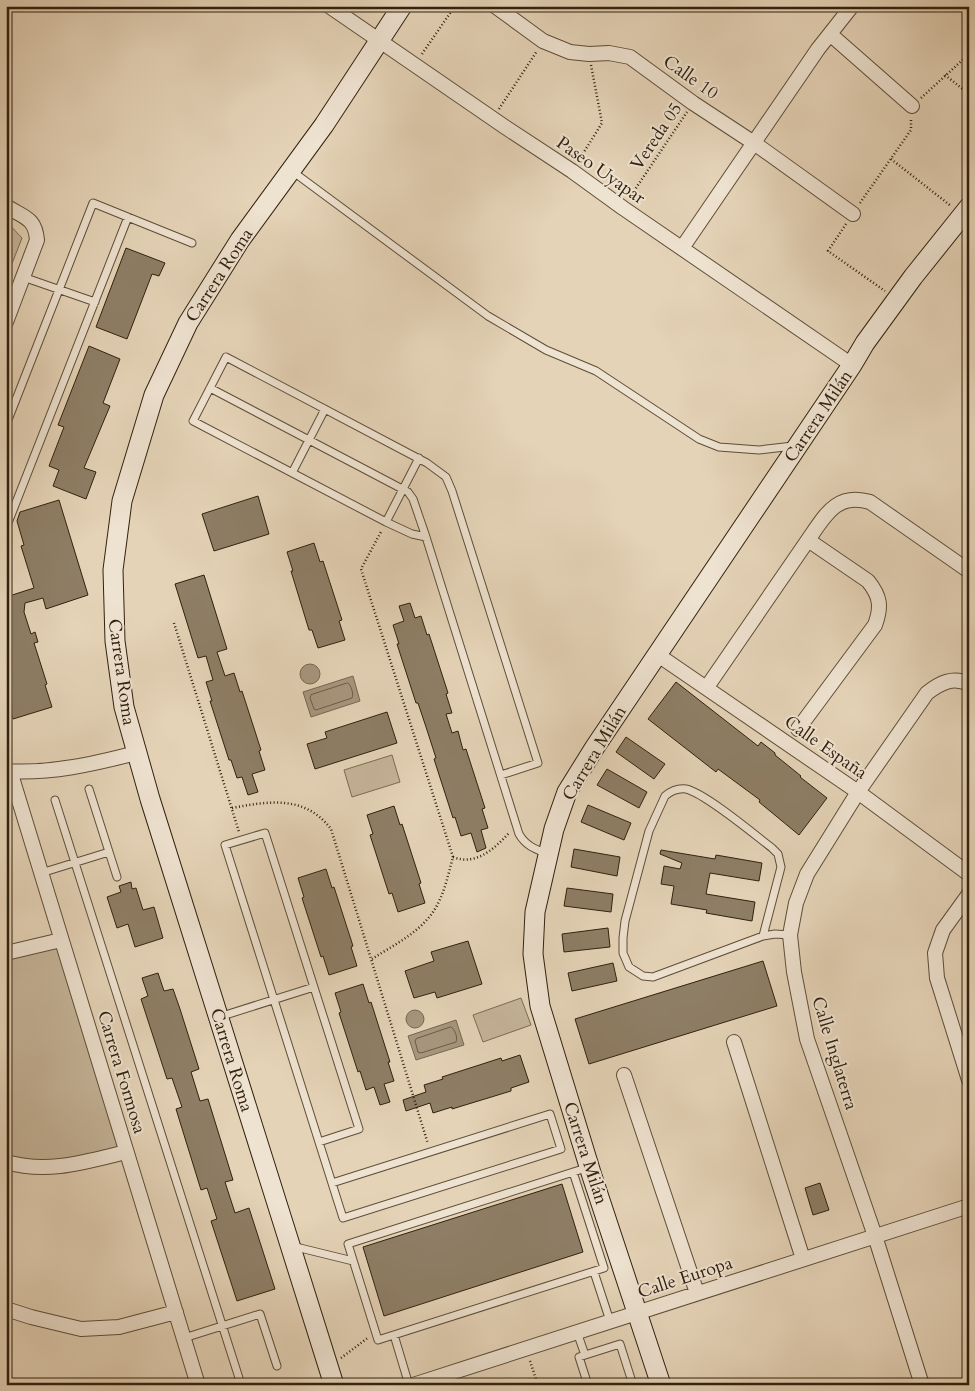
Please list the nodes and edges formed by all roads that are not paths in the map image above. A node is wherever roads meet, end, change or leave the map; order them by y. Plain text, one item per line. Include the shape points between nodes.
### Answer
1 (329, 6) edge
2 (402, 6) edge
3 (495, 6) edge
4 (852, 6) edge
5 (512, 11) edge
6 (830, 34) junction
7 (378, 40) junction
8 (912, 106) road end
9 (754, 143) junction
10 (291, 170) junction
11 (12, 210) edge
12 (965, 211) edge
13 (853, 214) road end
14 (128, 217) junction
15 (192, 242) dead end
16 (682, 248) junction
17 (23, 277) junction
18 (59, 290) junction
19 (95, 302) junction
20 (9, 306) edge
21 (6, 322) edge
22 (852, 365) junction
23 (210, 388) junction
24 (325, 409) junction
25 (6, 425) edge
26 (309, 440) junction
27 (798, 446) junction
28 (419, 458) junction
29 (292, 473) junction
30 (403, 489) junction
31 (386, 522) junction
32 (6, 528) edge
33 (426, 536) junction
34 (808, 540) junction
35 (969, 572) edge
36 (658, 655) junction
37 (969, 684) edge
38 (707, 687) junction
39 (798, 729) dead end
40 (136, 753) junction
41 (8, 771) edge
42 (501, 775) junction
43 (89, 789) dead end
44 (858, 792) junction
45 (55, 800) dead end
46 (109, 852) junction
47 (548, 854) junction
48 (75, 862) junction
49 (41, 873) junction
50 (969, 874) edge
51 (117, 878) dead end
52 (969, 894) edge
53 (790, 935) junction
54 (764, 936) junction
55 (62, 940) junction
56 (6, 953) edge
57 (314, 988) junction
58 (274, 1000) junction
59 (219, 1017) junction
60 (734, 1042) dead end
61 (624, 1075) dead end
62 (969, 1080) edge
63 (319, 1142) junction
64 (126, 1152) junction
65 (6, 1162) edge
66 (582, 1169) junction
67 (332, 1182) junction
68 (969, 1206) edge
69 (875, 1236) junction
70 (290, 1245) junction
71 (803, 1259) junction
72 (353, 1261) junction
73 (594, 1272) junction
74 (697, 1293) junction
75 (6, 1309) edge
76 (176, 1312) junction
77 (637, 1312) junction
78 (610, 1321) junction
79 (222, 1326) junction
80 (577, 1331) junction
81 (394, 1335) junction
82 (184, 1338) junction
83 (585, 1355) junction
84 (277, 1366) dead end
85 (239, 1378) dead end
86 (198, 1385) edge
87 (334, 1385) edge
88 (408, 1385) edge
89 (412, 1385) edge
90 (588, 1385) edge
91 (633, 1385) edge
92 (661, 1385) edge
93 (921, 1385) edge

1 - 7 street, Paseo Uyapar
2 - 7 street, Carrera Roma
3 - 5 street, Calle 10
4 - 6 street
5 - 9 street, Calle 10 via 543,41 570,52 630,57
6 - 8 street
6 - 9 street
7 - 10 street, Carrera Roma
7 - 16 street, Paseo Uyapar
9 - 13 street, Calle 10
9 - 16 street
10 - 27 lane via 488,316 546,350 596,371 699,439 719,447 759,450
10 - 40 street, Carrera Roma via 240,240 188,323 154,395 122,501 113,570 115,641 124,707
11 - 17 street via 32,222 36,229 37,240
12 - 22 street, Carrera Milán via 897,299
14 - 15 lane
14 - 18 lane via 93,203
14 - 19 lane
16 - 22 street, Paseo Uyapar
17 - 18 lane
17 - 20 street
18 - 19 lane
18 - 25 lane
19 - 32 lane
20 - 21 street
22 - 27 street, Carrera Milán
23 - 24 lane via 226,357
23 - 26 lane
23 - 29 lane via 193,421
24 - 26 lane
24 - 28 lane
26 - 29 lane
26 - 30 lane
27 - 36 street, Carrera Milán
28 - 30 lane
28 - 42 lane via 440,472 449,483 538,763
29 - 31 lane
30 - 31 lane
30 - 33 lane via 412,499
31 - 33 lane via 412,534
33 - 42 lane
34 - 35 street via 837,504 859,499 870,502
34 - 38 street
34 - 39 street via 868,580 879,600 880,613
36 - 38 street, Calle España
36 - 47 street, Carrera Milán via 567,792
37 - 44 street, Calle Inglaterra via 948,680 927,693
38 - 44 street, Calle España
40 - 41 street via 68,768
40 - 59 street, Carrera Roma
41 - 49 street, Carrera Formosa
42 - 47 lane via 519,834 525,844
43 - 46 lane
44 - 50 street, Calle España
44 - 53 street, Calle Inglaterra via 807,874 796,903
45 - 48 lane
46 - 48 lane
46 - 51 lane
47 - 66 street, Carrera Milán via 535,912 533,954 540,1006
48 - 49 lane
48 - 79 lane
49 - 55 street, Carrera Formosa
52 - 62 street via 943,930 935,953 937,978
53 - 54 lane
53 - 69 street, Calle Inglaterra via 807,1039
54 - 54 lane via 782,867 778,854 699,794 684,789 670,792 665,796 649,831 625,921 623,953 629,967 643,976 654,977
55 - 56 street
55 - 64 street, Carrera Formosa
57 - 58 lane
57 - 58 lane via 265,832 226,845
57 - 63 lane via 359,1129
58 - 59 lane
58 - 63 lane
59 - 70 street, Carrera Roma
60 - 71 street
61 - 74 street
63 - 67 lane
64 - 65 street via 48,1168
64 - 76 street, Carrera Formosa
66 - 72 lane via 348,1244
66 - 73 lane via 604,1268
66 - 77 street, Carrera Milán
67 - 67 lane via 550,1114 561,1149 343,1218
68 - 69 street, Calle Europa
69 - 71 street, Calle Europa
69 - 93 street, Calle Inglaterra
70 - 72 lane
70 - 87 street, Carrera Roma
71 - 74 street, Calle Europa
72 - 81 lane via 378,1340
73 - 78 lane
73 - 81 lane
74 - 77 street, Calle Europa
75 - 76 street via 81,1329 119,1327
76 - 82 street, Carrera Formosa
77 - 78 street, Calle Europa
77 - 92 street, Carrera Milán
78 - 80 street, Calle Europa
79 - 82 lane
79 - 84 lane via 260,1314
79 - 85 lane
80 - 83 lane
80 - 89 street, Calle Europa
81 - 88 lane
82 - 86 street, Carrera Formosa
83 - 90 lane via 580,1357
83 - 91 lane via 620,1344

